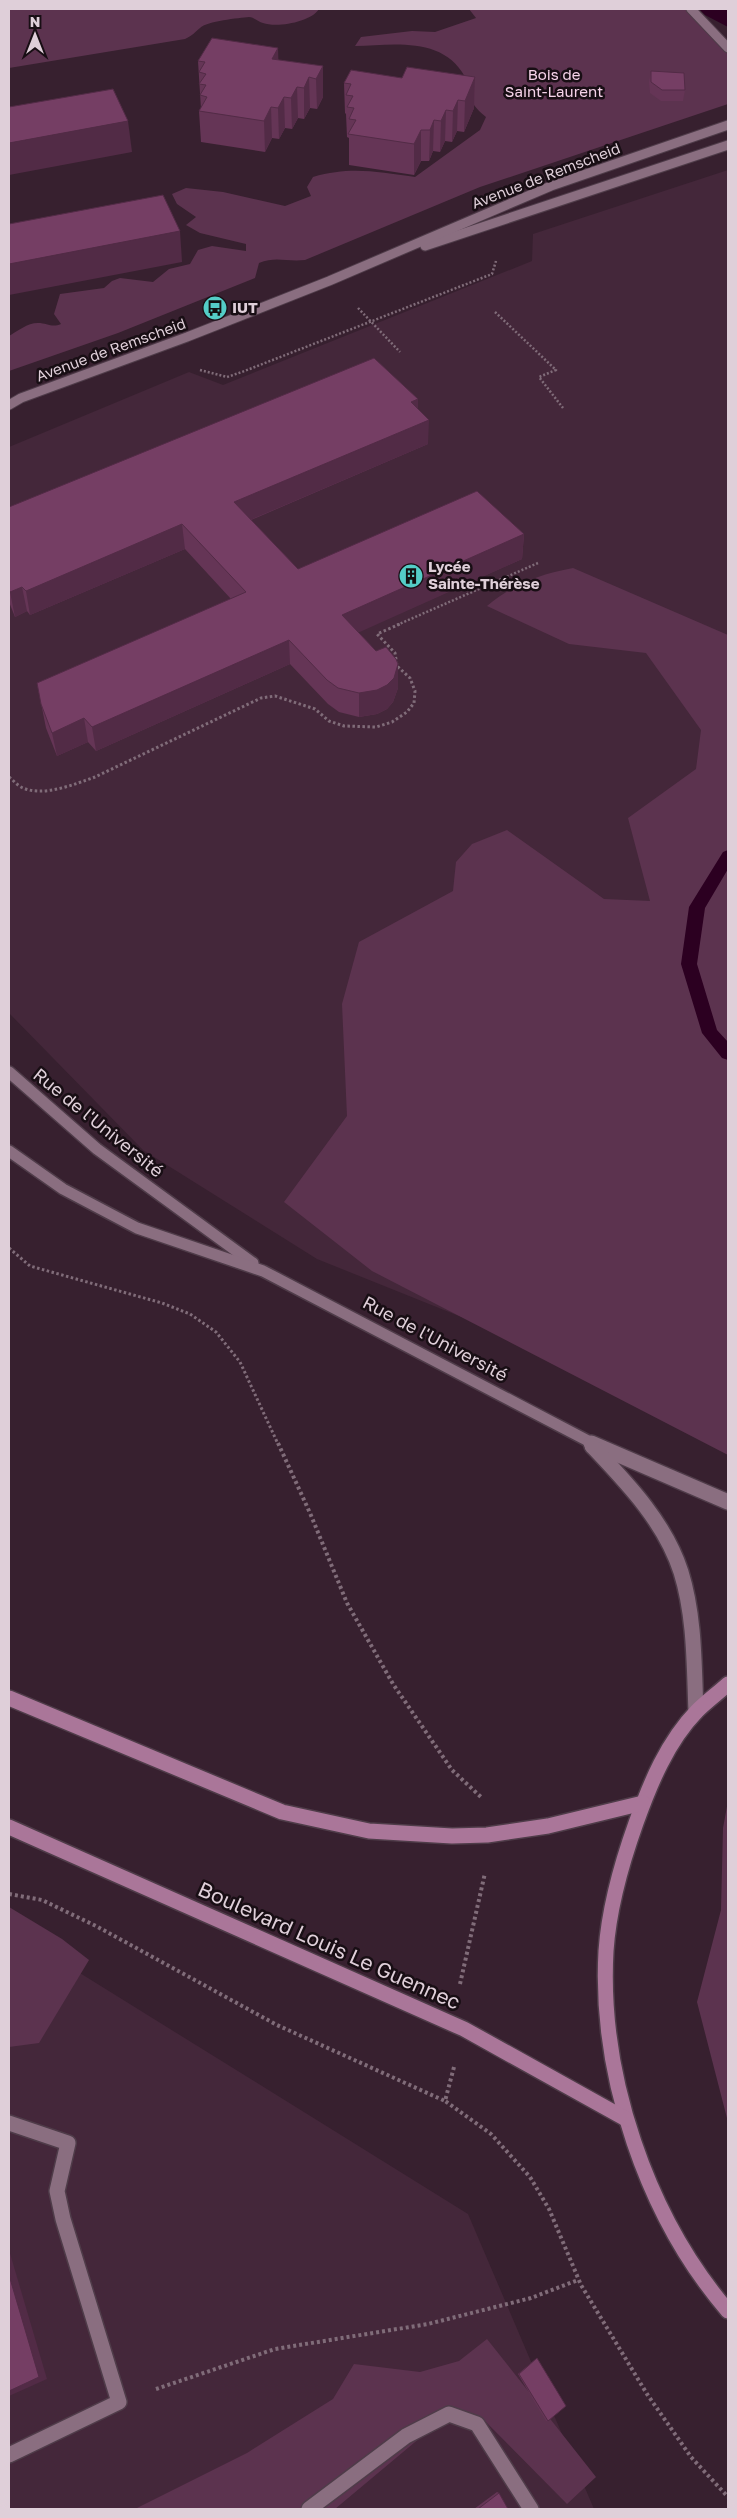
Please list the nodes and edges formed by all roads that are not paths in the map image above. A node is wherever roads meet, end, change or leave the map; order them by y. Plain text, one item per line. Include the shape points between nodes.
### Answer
1 (690, 9) edge
2 (728, 48) edge
3 (728, 125) edge
4 (728, 145) edge
5 (377, 260) junction
6 (21, 398) junction
7 (9, 400) edge
8 (9, 405) edge
9 (9, 1072) edge
10 (9, 1151) edge
11 (263, 1271) junction
12 (589, 1442) junction
13 (728, 1502) edge
14 (728, 1684) edge
15 (9, 1698) edge
16 (696, 1712) junction
17 (643, 1803) junction
18 (9, 1827) edge
19 (626, 2119) junction
20 (9, 2123) edge
21 (728, 2311) edge
22 (9, 2456) edge
23 (309, 2509) edge
24 (531, 2509) edge

1 - 2 street
3 - 5 street, Avenue de Remscheid via 551,186
4 - 5 street, Avenue de Remscheid via 464,235
5 - 6 street, Avenue de Remscheid via 196,334
6 - 7 street, Avenue de Remscheid
6 - 8 street, Avenue de Remscheid
9 - 11 street, Rue de l'Université via 36,1099 144,1186
10 - 11 street, Rue de l'Université via 32,1170 137,1228
11 - 12 street, Rue de l'Université
12 - 13 street, Rue de l'Université
12 - 16 street, Rue de l'Université via 633,1488 651,1514 680,1571 688,1606
14 - 16 main road
15 - 17 main road via 282,1812 369,1832 487,1835 548,1826
16 - 17 main road via 666,1753
17 - 19 main road via 618,1873 606,1951 608,2034
18 - 19 main road, Boulevard Louis Le Guennec via 464,2029
19 - 21 main road via 659,2206 709,2289
20 - 22 street via 68,2143 57,2191 62,2219 119,2402
23 - 24 street via 406,2436 448,2414 477,2424

